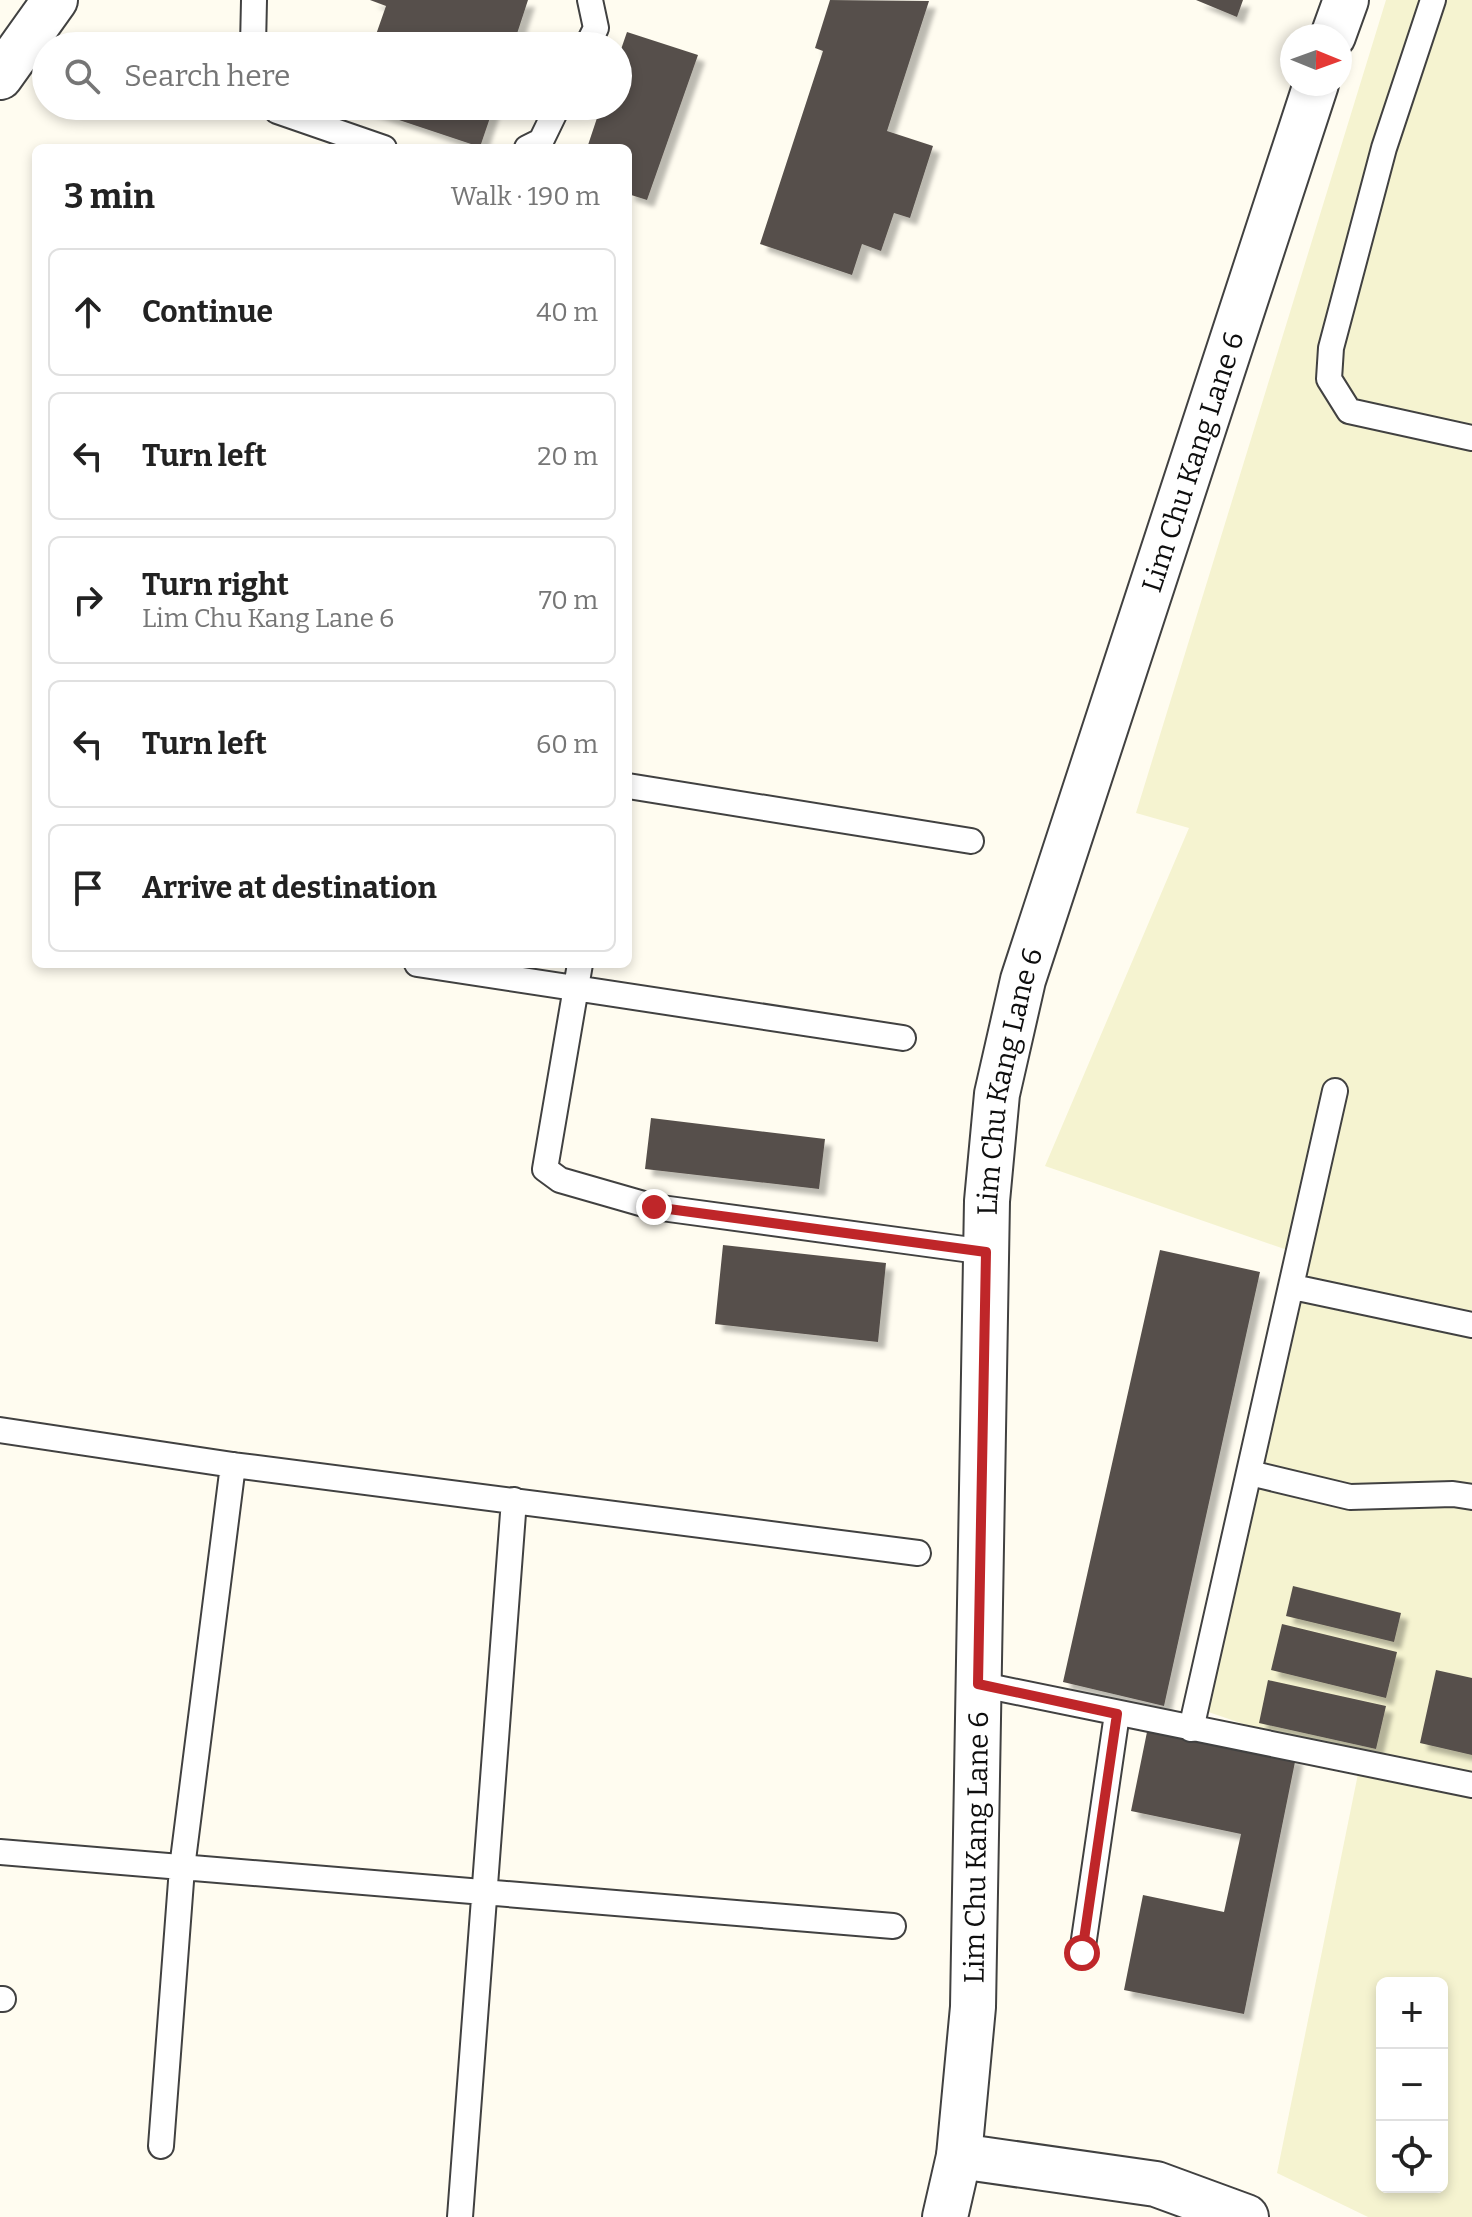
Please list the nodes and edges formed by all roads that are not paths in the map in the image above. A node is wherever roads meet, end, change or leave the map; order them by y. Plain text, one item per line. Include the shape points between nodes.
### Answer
1 (55, 0) edge
2 (254, 0) edge
3 (590, 0) edge
4 (1346, 0) edge
5 (1433, 0) edge
6 (1337, 24) edge
7 (253, 32) edge
8 (594, 32) edge
9 (3, 65) edge
10 (1312, 96) edge
11 (303, 120) edge
12 (551, 120) edge
13 (372, 144) edge
14 (535, 144) edge
15 (1472, 438) edge
16 (632, 787) edge
17 (971, 841) dead end
18 (441, 968) edge
19 (579, 968) edge
20 (576, 991) junction
21 (903, 1038) dead end
22 (1335, 1091) dead end
23 (986, 1252) junction
24 (1293, 1287) junction
25 (1472, 1325) edge
26 (0, 1430) edge
27 (233, 1465) junction
28 (1250, 1473) junction
29 (1472, 1497) edge
30 (514, 1500) junction
31 (918, 1553) dead end
32 (978, 1684) junction
33 (1117, 1714) junction
34 (1191, 1729) junction
35 (1472, 1785) edge
36 (0, 1852) edge
37 (182, 1868) junction
38 (484, 1892) junction
39 (893, 1926) dead end
40 (1082, 1953) dead end
41 (161, 2146) dead end
42 (959, 2156) junction
43 (460, 2217) edge
44 (945, 2217) edge
45 (1246, 2217) edge

1 - 9 street
2 - 7 lane
3 - 8 lane
4 - 6 street
5 - 15 lane via 1384,148 1331,348 1329,379 1349,411
10 - 23 street, Lim Chu Kang Lane 6 via 1023,980 997,1094
11 - 13 lane
12 - 14 lane
16 - 17 lane
18 - 20 lane
19 - 20 lane
20 - 21 lane
20 - 23 lane via 545,1169 560,1180 654,1207
22 - 24 lane
23 - 32 street, Lim Chu Kang Lane 6
24 - 25 lane
24 - 28 lane
26 - 27 lane
27 - 30 lane
27 - 37 lane
28 - 29 lane via 1350,1497
28 - 34 lane
30 - 31 lane
30 - 38 lane
32 - 33 lane
32 - 42 street, Lim Chu Kang Lane 6 via 973,2007
33 - 34 lane
33 - 40 lane
34 - 35 lane
36 - 37 lane
37 - 38 lane
37 - 41 lane
38 - 39 lane
38 - 43 lane
42 - 44 street, Lim Chu Kang Lane 6
42 - 45 street via 1156,2184

